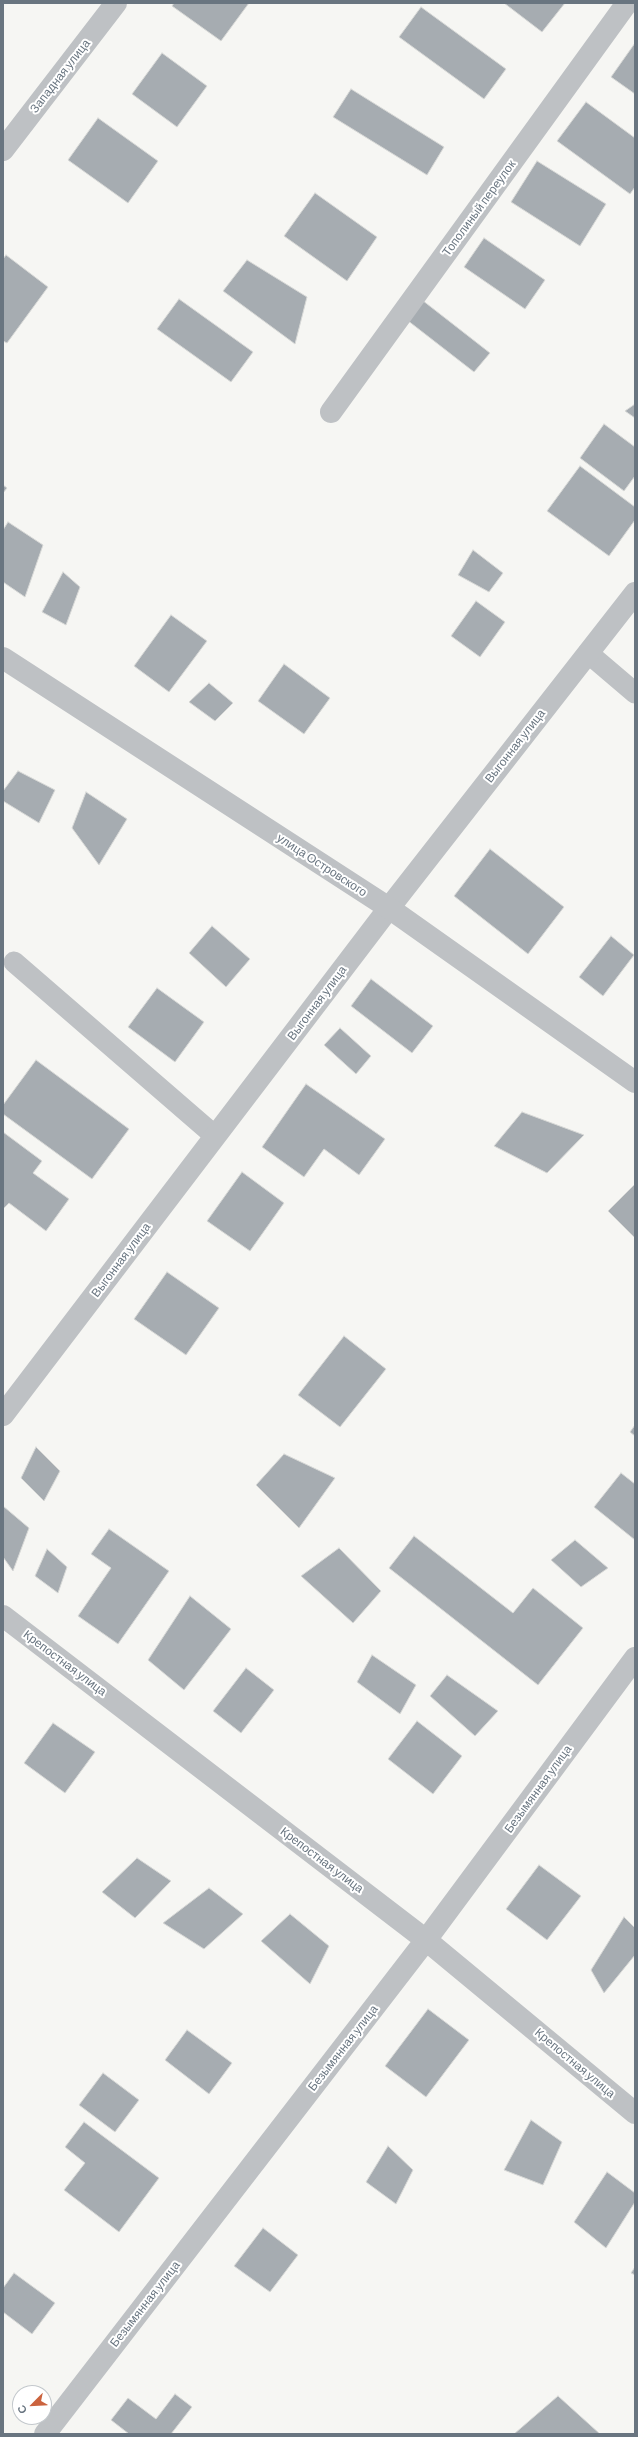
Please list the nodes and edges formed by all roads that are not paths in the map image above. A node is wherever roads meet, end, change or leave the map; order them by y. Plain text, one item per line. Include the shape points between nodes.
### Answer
1 (116, 3) edge
2 (627, 3) edge
3 (3, 150) edge
4 (331, 412) dead end
5 (635, 592) edge
6 (588, 653) junction
7 (3, 658) edge
8 (635, 693) edge
9 (389, 908) junction
10 (14, 962) dead end
11 (635, 1082) edge
12 (215, 1136) junction
13 (3, 1415) edge
14 (3, 1616) edge
15 (635, 1658) edge
16 (426, 1940) junction
17 (635, 2113) edge
18 (45, 2434) edge

1 - 3 street, Западная улица
2 - 4 street, Тополиный переулок
5 - 6 street, Выгонная улица
6 - 8 lane
6 - 9 street, Выгонная улица
7 - 9 street, улица Островского
9 - 11 street, улица Островского
9 - 12 street, Выгонная улица
10 - 12 lane
12 - 13 street, Выгонная улица
14 - 16 street, Крепостная улица
15 - 16 street, Безымянная улица
16 - 17 street, Крепостная улица
16 - 18 street, Безымянная улица

